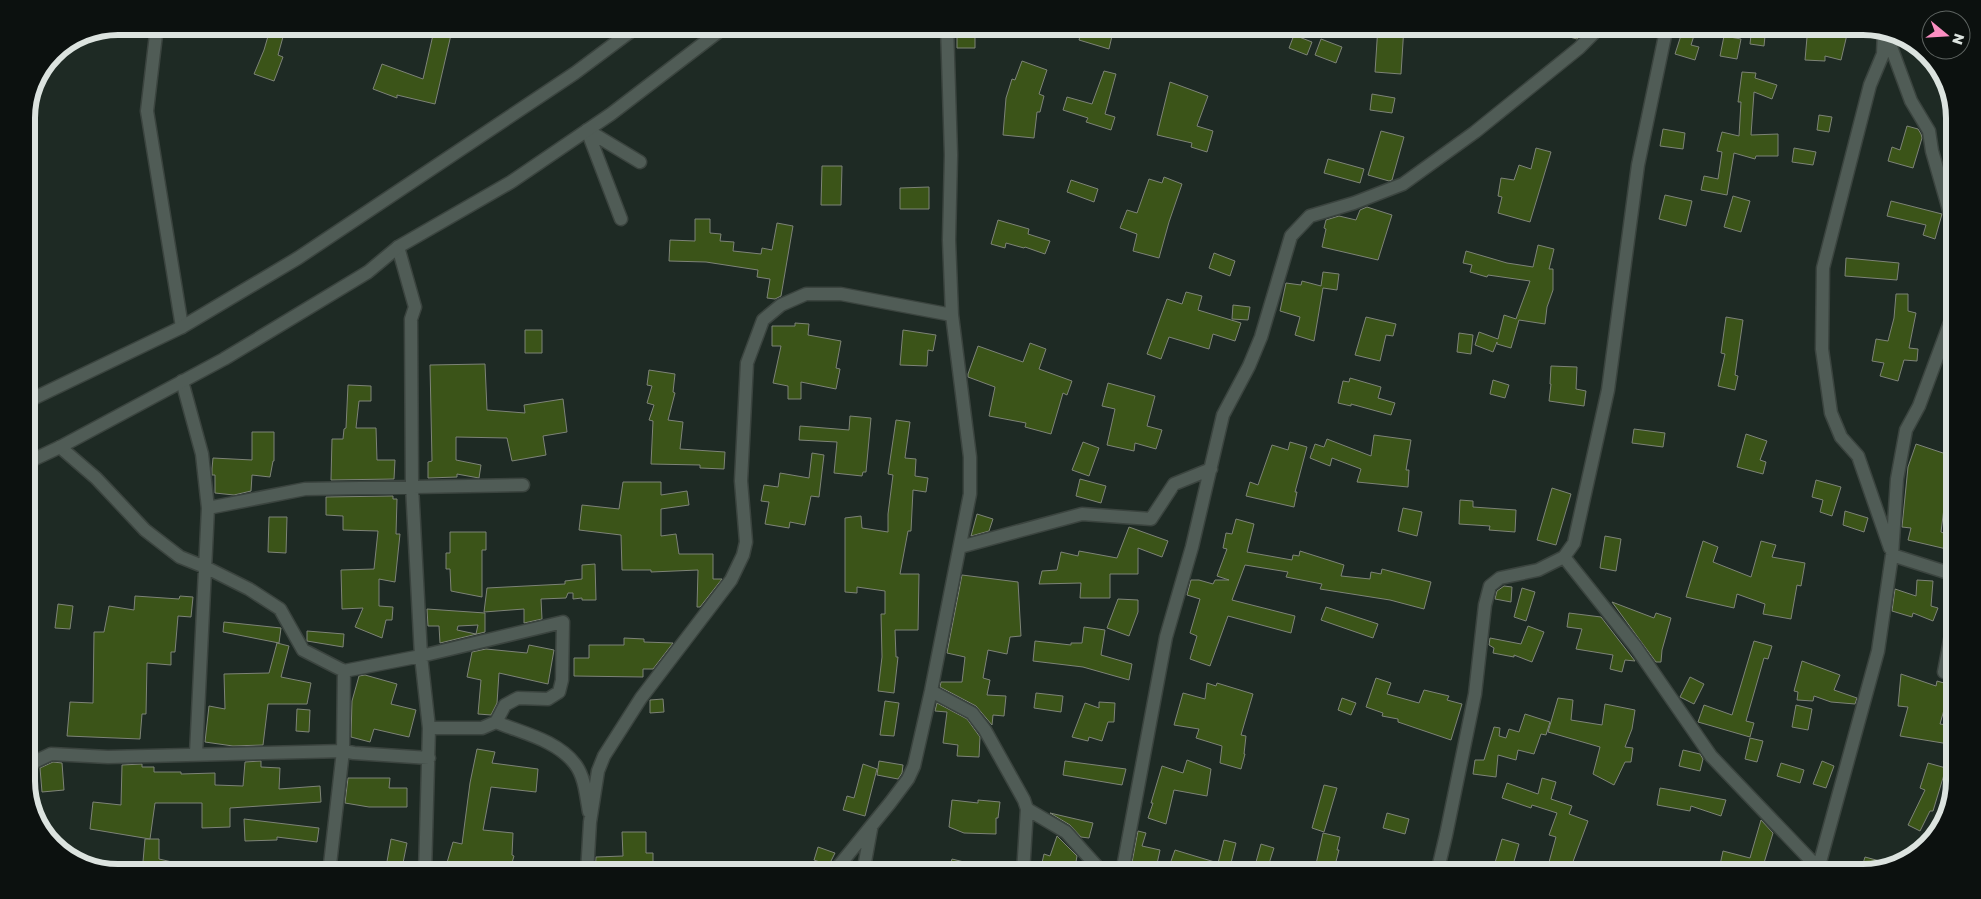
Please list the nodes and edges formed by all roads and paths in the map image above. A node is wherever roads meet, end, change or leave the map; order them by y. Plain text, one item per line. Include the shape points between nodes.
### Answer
1 (156, 35) edge
2 (626, 35) edge
3 (714, 35) edge
4 (947, 35) edge
5 (1592, 35) edge
6 (1664, 35) edge
7 (1884, 38) edge
8 (1887, 39) edge
9 (588, 130) junction
10 (640, 162) dead end
11 (1946, 200) edge
12 (621, 219) dead end
13 (398, 246) junction
14 (952, 315) junction
15 (182, 327) junction
16 (1946, 333) edge
17 (182, 381) junction
18 (35, 398) edge
19 (60, 447) junction
20 (35, 459) edge
21 (1211, 469) junction
22 (523, 485) dead end
23 (412, 486) junction
24 (208, 508) junction
25 (960, 547) junction
26 (1892, 555) junction
27 (1564, 557) junction
28 (206, 567) junction
29 (1946, 572) edge
30 (421, 656) junction
31 (1946, 661) edge
32 (344, 671) junction
33 (1946, 672) edge
34 (931, 691) junction
35 (496, 722) junction
36 (429, 728) junction
37 (343, 751) junction
38 (196, 754) junction
39 (429, 758) junction
40 (35, 762) edge
41 (1028, 808) junction
42 (590, 822) junction
43 (872, 827) junction
44 (330, 864) edge
45 (425, 864) edge
46 (588, 864) edge
47 (841, 864) edge
48 (865, 864) edge
49 (1024, 864) edge
50 (1095, 864) edge
51 (1124, 864) edge
52 (1439, 864) edge
53 (1812, 864) edge
54 (1821, 864) edge

1 - 15 street via 147,111
2 - 15 street via 575,73 298,258
3 - 9 street
4 - 14 street
5 - 21 street via 1475,132 1403,184 1310,216 1291,236 1261,337 1223,415
6 - 27 street via 1638,165 1608,390 1574,542
7 - 26 street via 1883,54 1870,85 1823,268 1822,349 1831,413 1841,437 1858,456
8 - 11 street via 1911,101 1929,131
9 - 10 street
9 - 12 street
9 - 13 street via 510,182
13 - 17 street via 368,272
13 - 23 street via 414,307 410,319
14 - 25 street via 970,458 970,494
14 - 42 street via 841,294 806,294 781,305 763,320 748,363 741,481 746,542 743,555 731,580 641,698 604,756 598,771
15 - 18 street
16 - 26 street via 1919,406 1906,430 1897,479
17 - 19 street
17 - 24 street via 202,454
19 - 20 street
19 - 28 street via 96,478 145,530 180,556
21 - 25 street via 1174,484 1151,519 1082,514
21 - 51 street via 1166,637
22 - 23 street
23 - 24 street via 305,488
23 - 30 street
24 - 28 street
25 - 34 street
26 - 29 street
26 - 54 street via 1878,651
27 - 52 street via 1538,570 1500,578 1490,586 1475,694
27 - 53 street via 1635,646 1712,756
28 - 32 street via 280,609 303,650
28 - 38 street
30 - 32 street
30 - 35 street via 563,622 559,692 548,699 518,698 505,705
30 - 36 street
31 - 33 street
32 - 37 street
34 - 41 street via 972,713 986,730
34 - 43 street via 908,780
35 - 36 street via 482,728
35 - 42 street via 556,746 575,764 584,783
36 - 39 street
37 - 38 street
37 - 39 street
37 - 44 street
38 - 40 street via 108,757 51,754
39 - 45 street
41 - 49 street
41 - 50 street via 1066,832
42 - 46 street
43 - 47 street
43 - 48 street

